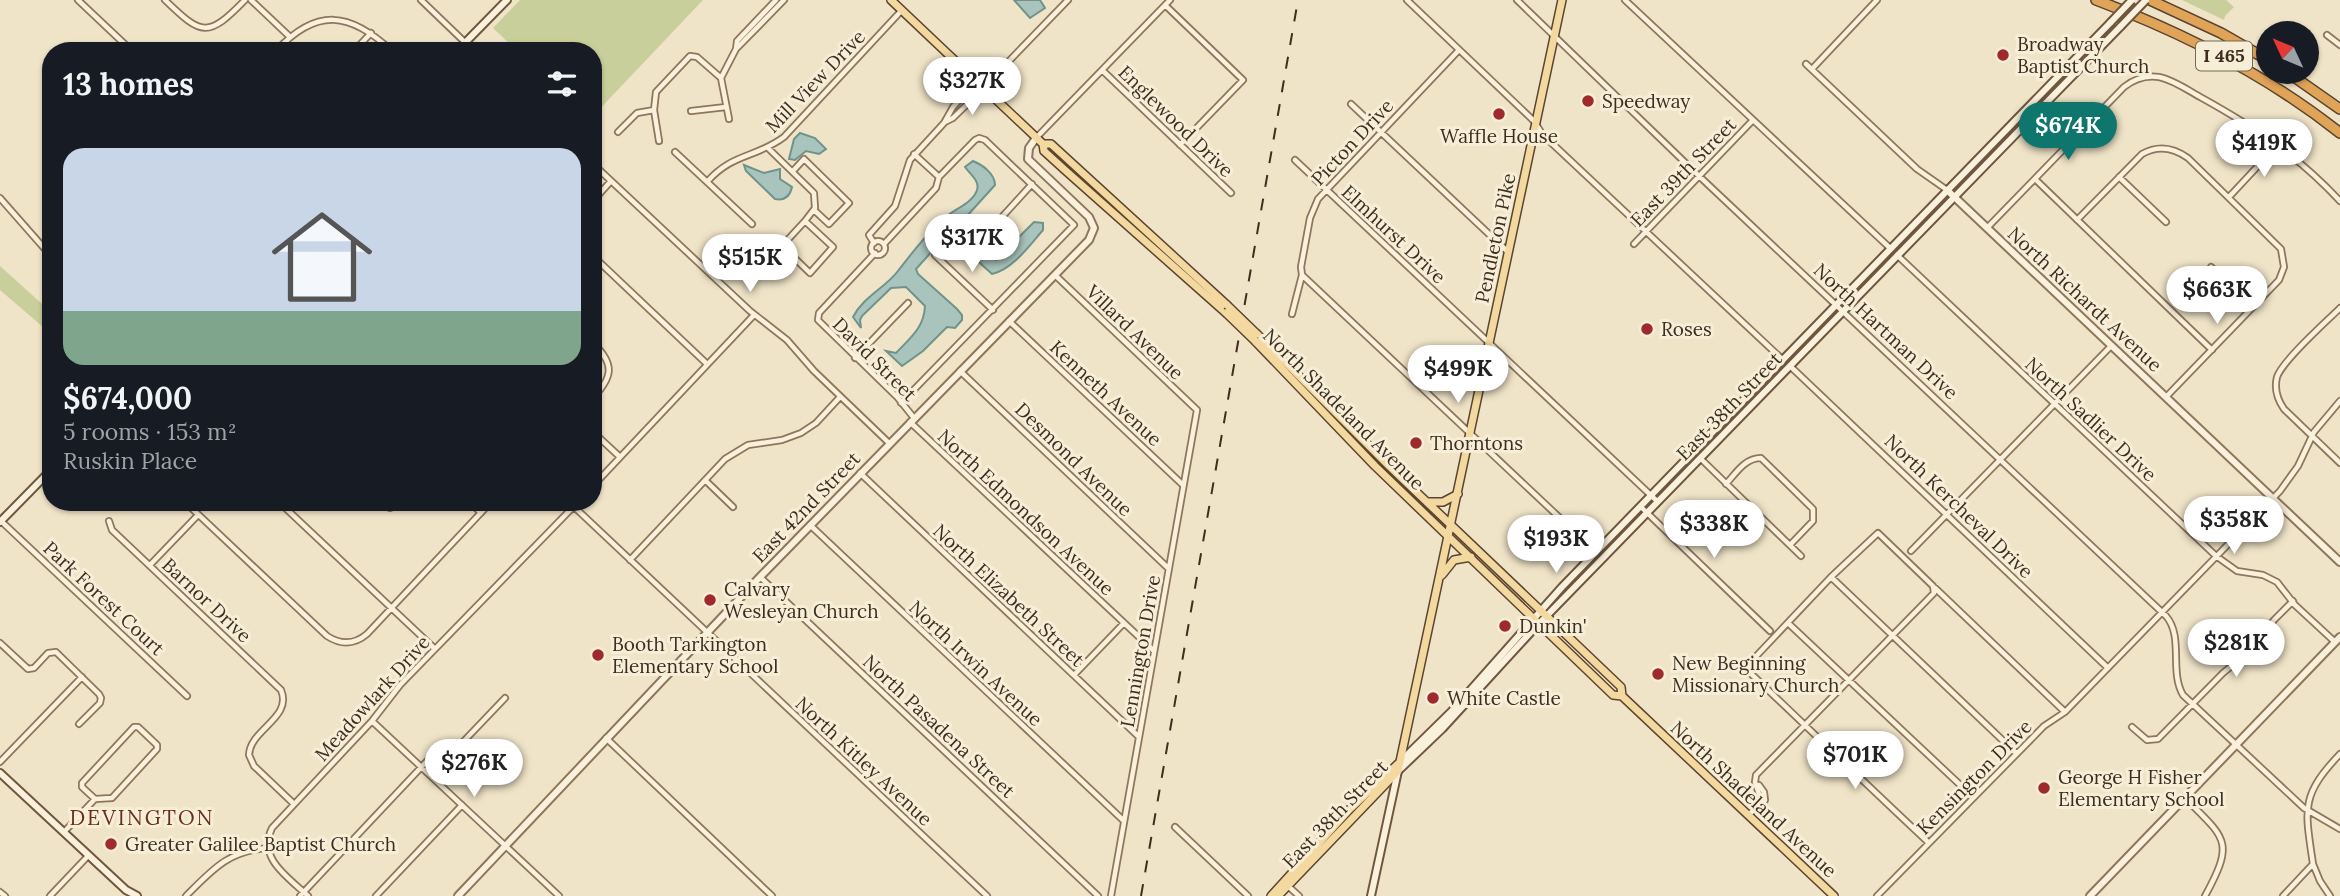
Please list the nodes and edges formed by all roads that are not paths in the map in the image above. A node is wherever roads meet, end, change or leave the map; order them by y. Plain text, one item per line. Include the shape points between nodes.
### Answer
1 (78, 0) edge
2 (165, 0) edge
3 (245, 0) edge
4 (251, 0) edge
5 (421, 0) edge
6 (507, 0) edge
7 (776, 0) edge
8 (785, 0) edge
9 (891, 0) edge
10 (1068, 0) edge
11 (1170, 0) edge
12 (1407, 0) edge
13 (1517, 0) edge
14 (1562, 0) edge
15 (1625, 0) edge
16 (1877, 0) edge
17 (2096, 0) edge
18 (2133, 0) edge
19 (2148, 0) edge
20 (1165, 5) junction
21 (902, 10) junction
22 (371, 33) junction
23 (2327, 35) dead end
24 (289, 36) junction
25 (1554, 38) junction
26 (122, 42) edge
27 (284, 42) edge
28 (362, 42) edge
29 (381, 42) edge
30 (466, 42) joint
31 (2340, 45) edge
32 (736, 49) junction
33 (1459, 50) junction
34 (2256, 53) edge
35 (1806, 64) dead end
36 (1812, 69) junction
37 (1102, 70) junction
38 (721, 78) junction
39 (2304, 84) edge
40 (982, 86) junction
41 (1351, 104) dead end
42 (726, 107) junction
43 (2340, 109) edge
44 (654, 110) junction
45 (691, 111) dead end
46 (729, 119) dead end
47 (1753, 120) junction
48 (944, 123) junction
49 (1536, 123) junction
50 (1381, 131) junction
51 (618, 132) dead end
52 (2340, 133) edge
53 (1036, 138) junction
54 (659, 141) dead end
55 (2276, 142) junction
56 (1180, 145) junction
57 (768, 148) junction
58 (675, 152) dead end
59 (914, 154) junction
60 (1295, 160) dead end
61 (793, 171) junction
62 (602, 172) edge
63 (1699, 176) junction
64 (939, 177) junction
65 (2119, 177) junction
66 (2035, 179) junction
67 (611, 181) junction
68 (707, 182) junction
69 (1032, 184) junction
70 (1326, 189) junction
71 (1947, 190) junction
72 (602, 191) edge
73 (1231, 193) dead end
74 (1955, 197) junction
75 (2229, 197) junction
76 (0, 198) edge
77 (2340, 201) edge
78 (814, 210) junction
79 (2077, 220) junction
80 (806, 221) junction
81 (2165, 222) dead end
82 (752, 224) dead end
83 (1987, 228) junction
84 (1647, 232) junction
85 (982, 239) dead end
86 (874, 243) junction
87 (884, 244) junction
88 (1634, 244) dead end
89 (42, 247) edge
90 (1891, 249) junction
91 (875, 253) junction
92 (1508, 253) junction
93 (935, 255) dead end
94 (1897, 255) junction
95 (602, 265) edge
96 (2211, 267) dead end
97 (1054, 275) junction
98 (1302, 275) junction
99 (908, 303) dead end
100 (1837, 304) junction
101 (2253, 307) junction
102 (2340, 307) edge
103 (993, 310) junction
104 (1843, 310) junction
105 (1292, 314) dead end
106 (754, 315) junction
107 (1009, 321) junction
108 (1256, 338) junction
109 (1489, 343) junction
110 (2111, 346) junction
111 (2212, 350) junction
112 (602, 353) edge
113 (855, 358) junction
114 (1783, 360) junction
115 (707, 364) junction
116 (1790, 366) junction
117 (960, 370) junction
118 (602, 388) edge
119 (841, 397) junction
120 (2166, 397) junction
121 (2340, 401) edge
122 (901, 403) junction
123 (2055, 404) junction
124 (1196, 410) joint
125 (912, 420) junction
126 (1470, 432) junction
127 (2311, 436) junction
128 (602, 440) edge
129 (889, 443) junction
130 (620, 457) junction
131 (1700, 458) junction
132 (2001, 459) junction
133 (2340, 463) edge
134 (860, 473) junction
135 (602, 476) edge
136 (42, 479) edge
137 (705, 480) junction
138 (1726, 484) junction
139 (1184, 485) junction
140 (1458, 494) junction
141 (1651, 496) junction
142 (2273, 498) junction
143 (1427, 502) junction
144 (1658, 502) junction
145 (733, 507) dead end
146 (1640, 507) junction
147 (194, 511) edge
148 (289, 511) edge
149 (566, 511) edge
150 (580, 511) edge
151 (481, 513) edge
152 (1647, 513) junction
153 (1947, 514) junction
154 (198, 515) junction
155 (109, 521) dead end
156 (0, 522) edge
157 (810, 525) junction
158 (1450, 525) junction
159 (1448, 535) junction
160 (1790, 545) junction
161 (1911, 551) dead end
162 (1596, 552) junction
163 (1801, 556) dead end
164 (2216, 556) junction
165 (1472, 558) junction
166 (630, 560) junction
167 (2340, 562) edge
168 (150, 565) junction
169 (1169, 569) junction
170 (760, 577) junction
171 (1439, 578) junction
172 (1831, 578) junction
173 (1935, 588) junction
174 (2293, 601) junction
175 (391, 608) junction
176 (2162, 612) junction
177 (1543, 614) junction
178 (1536, 621) junction
179 (1124, 623) junction
180 (1788, 623) junction
181 (2229, 628) dead end
182 (1770, 631) dead end
183 (707, 632) junction
184 (1893, 635) junction
185 (2337, 639) edge
186 (0, 643) edge
187 (435, 649) junction
188 (2251, 650) junction
189 (1154, 651) junction
190 (2108, 668) junction
191 (1074, 675) junction
192 (82, 677) junction
193 (1848, 681) junction
194 (187, 696) dead end
195 (1622, 696) junction
196 (505, 698) dead end
197 (2192, 704) junction
198 (2065, 712) junction
199 (372, 721) junction
200 (79, 724) dead end
201 (1805, 725) junction
202 (2132, 727) dead end
203 (1139, 737) junction
204 (606, 738) junction
205 (2236, 745) junction
206 (2016, 753) junction
207 (2340, 754) edge
208 (0, 762) edge
209 (1400, 762) junction
210 (422, 767) junction
211 (1398, 771) junction
212 (0, 773) edge
213 (1973, 797) junction
214 (2185, 798) junction
215 (96, 799) junction
216 (294, 804) junction
217 (462, 805) junction
218 (2307, 810) junction
219 (1751, 813) junction
220 (1124, 821) junction
221 (1175, 827) dead end
222 (2340, 829) edge
223 (64, 833) junction
224 (1929, 843) junction
225 (505, 845) junction
226 (268, 848) junction
227 (88, 856) junction
228 (2314, 864) junction
229 (1288, 886) junction
230 (0, 892) edge
231 (127, 893) edge
232 (304, 895) edge
233 (5, 896) edge
234 (50, 896) edge
235 (137, 896) edge
236 (186, 896) edge
237 (376, 896) edge
238 (458, 896) edge
239 (559, 896) edge
240 (772, 896) edge
241 (987, 896) edge
242 (1098, 896) edge
243 (1111, 896) edge
244 (1248, 896) edge
245 (1270, 896) edge
246 (1278, 896) edge
247 (1299, 896) edge
248 (1371, 896) edge
249 (1834, 896) edge
250 (1877, 896) edge
251 (2090, 896) edge
252 (2205, 896) edge
253 (2283, 896) edge
254 (2330, 896) edge

1 - 26 street
2 - 3 street via 190,23 207,28 223,22
4 - 24 street
5 - 30 street
6 - 30 main road
7 - 32 street via 737,41
8 - 32 street
9 - 21 main road, North Shadeland Avenue
10 - 40 street
11 - 20 street
12 - 33 street
13 - 25 street, North Hartman Drive
14 - 25 main road, Pendleton Pike
15 - 47 street
16 - 36 street
17 - 52 highway, I 465 via 2224,57
18 - 71 main road, East 38th Street, bridge
19 - 34 highway, I 465
19 - 74 main road, East 38th Street, bridge
20 - 37 street
20 - 56 street via 1243,80
21 - 40 main road, North Shadeland Avenue
21 - 57 street, Mill View Drive via 784,137
22 - 24 street via 332,20
22 - 28 street
22 - 29 street
23 - 31 street
24 - 27 street
25 - 49 main road, Pendleton Pike
25 - 63 street, North Hartman Drive
32 - 38 street
33 - 49 street
33 - 50 street, Picton Drive
35 - 36 street, North Richardt Avenue
36 - 71 street, North Richardt Avenue via 1917,169
37 - 53 street
37 - 56 street, Englewood Drive
38 - 42 street
38 - 44 street via 697,57 688,56 656,90
39 - 43 highway
40 - 48 street
40 - 48 street via 953,107
40 - 53 main road, North Shadeland Avenue
41 - 50 street
42 - 45 street
42 - 46 street
44 - 51 street via 637,113
44 - 54 street
47 - 63 street, East 39th Street
47 - 90 street
48 - 59 street
49 - 84 street via 1542,134
49 - 92 main road, Pendleton Pike
50 - 70 street, Picton Drive
50 - 92 street
53 - 97 main road, East 42nd Street via 1028,159 1089,217 1094,228 1089,240
53 - 108 main road, North Shadeland Avenue, bridge via 1073,178
55 - 66 street via 2171,81 2150,77 2124,87
55 - 75 street
55 - 77 street
56 - 73 street, Englewood Drive
57 - 61 street
57 - 68 street, Mill View Drive via 728,163
58 - 68 street
59 - 64 street
59 - 86 street via 895,206 869,235
60 - 70 street, Elmhurst Drive
61 - 78 street via 813,191
61 - 78 street via 804,159 849,203 829,224
62 - 67 street
63 - 84 street, East 39th Street
63 - 100 street, North Hartman Drive
64 - 69 street via 979,138
64 - 87 street via 936,188
65 - 75 street via 2146,152 2174,150
65 - 79 street
65 - 81 street
66 - 79 street
66 - 83 street
67 - 72 street
67 - 106 street
68 - 82 street
69 - 85 street
69 - 103 street via 1074,225
70 - 98 street, Picton Drive via 1311,213
70 - 109 street, Elmhurst Drive
71 - 74 main road, North Richardt Avenue
71 - 90 main road, East 38th Street
74 - 83 main road, North Richardt Avenue
74 - 94 main road, East 38th Street
75 - 101 street via 2277,244 2284,262 2279,281
76 - 89 street
78 - 80 street
79 - 111 street
80 - 80 street via 833,247 810,273 782,246
83 - 110 main road, North Richardt Avenue
84 - 88 street, East 39th Street
84 - 114 street
86 - 87 street
86 - 91 street
87 - 91 street via 884,251
90 - 100 main road, East 38th Street
91 - 113 street, David Street via 817,320
92 - 109 main road, Pendleton Pike
93 - 103 street
94 - 104 main road, East 38th Street
94 - 123 street, North Sadlier Drive
95 - 115 street
96 - 101 street
97 - 107 main road, East 42nd Street
97 - 124 street, Villard Avenue
98 - 105 street, Picton Drive
98 - 126 street
99 - 113 street
100 - 104 street, North Hartman Drive
100 - 114 main road, East 38th Street
101 - 111 street
102 - 127 street via 2284,366 2276,382 2281,405
103 - 122 street
104 - 116 main road, East 38th Street
104 - 132 street, North Hartman Drive
106 - 115 street
106 - 119 street via 787,340
107 - 117 main road, East 42nd Street
107 - 139 street, Kenneth Avenue
108 - 143 main road, North Shadeland Avenue
108 - 159 main road, North Shadeland Avenue via 1375,466
109 - 126 main road, Pendleton Pike
109 - 141 street, Elmhurst Drive
110 - 120 main road, North Richardt Avenue
110 - 123 street
111 - 120 street
112 - 118 street via 609,370
113 - 122 street, David Street
114 - 141 main road, East 38th Street
115 - 130 street
116 - 131 main road, East 38th Street
116 - 153 street, North Kercheval Drive
117 - 125 main road, East 42nd Street
117 - 169 street, Desmond Avenue
119 - 129 street
119 - 137 street via 807,430 744,447 725,458
120 - 142 main road, North Richardt Avenue
121 - 127 street, Kensington Drive
122 - 125 street, David Street
123 - 132 street
123 - 164 street, North Sadlier Drive
124 - 139 street, Lennington Drive
125 - 129 main road, East 42nd Street
125 - 179 street, North Edmondson Avenue
126 - 140 main road, Pendleton Pike
126 - 162 street
127 - 133 street
127 - 142 street, Kensington Drive via 2293,473
128 - 130 street
129 - 134 main road, East 42nd Street
130 - 135 street
131 - 138 street
131 - 144 main road, East 38th Street
132 - 153 street
132 - 176 street, North Hartman Drive
134 - 157 main road, East 42nd Street
134 - 191 street, North Elizabeth Street
136 - 156 main road
137 - 145 street
137 - 166 street
138 - 160 street
138 - 160 street via 1746,462 1761,458 1813,509 1813,521
139 - 169 street, Lennington Drive
140 - 143 main road via 1443,502
140 - 158 main road, Pendleton Pike
141 - 144 street, Elmhurst Drive
141 - 146 main road, East 38th Street
142 - 164 street, Kensington Drive
142 - 167 main road, North Richardt Avenue
143 - 158 main road, North Shadeland Avenue
144 - 152 main road, East 38th Street
146 - 152 street
146 - 162 main road, East 38th Street
147 - 154 street
148 - 175 street
149 - 187 street, Meadowlark Drive
150 - 166 street, North Kitley Avenue
151 - 175 street
152 - 177 main road, East 38th Street
152 - 182 street
153 - 161 street
153 - 190 street, North Kercheval Drive
154 - 168 street
154 - 175 street via 334,640 360,640
155 - 168 street, Barnor Drive via 112,530
156 - 194 street, Park Forest Court
157 - 170 main road, East 42nd Street
157 - 220 street, North Irwin Avenue
158 - 159 main road, Pendleton Pike
158 - 177 main road, North Shadeland Avenue
159 - 165 main road, North Shadeland Avenue
159 - 171 main road, Pendleton Pike
160 - 163 street
162 - 177 main road, East 38th Street
164 - 174 street, North Sadlier Drive via 2237,571 2276,581
164 - 176 street, Kensington Drive
165 - 171 main road via 1456,558
165 - 178 main road, North Shadeland Avenue
166 - 183 street, North Kitley Avenue
168 - 216 street, Barnor Drive via 279,687 284,699 281,710 253,740 249,752 254,766
169 - 189 street, Lennington Drive
170 - 183 main road, East 42nd Street
170 - 242 street, North Pasadena Street
171 - 209 main road, Pendleton Pike
172 - 173 street via 1878,533
172 - 180 street
172 - 184 street
173 - 184 street
173 - 198 street
174 - 185 street, North Sadlier Drive
174 - 188 street
175 - 187 street
176 - 190 street, Kensington Drive
176 - 197 street, North Hartman Drive via 2174,629 2179,689
177 - 178 main road, East 38th Street
177 - 195 main road, North Shadeland Avenue via 1621,687
178 - 195 main road, North Shadeland Avenue via 1613,695
178 - 209 main road, East 38th Street
178 - 211 main road, East 38th Street via 1451,719
179 - 189 street, North Edmondson Avenue
179 - 191 street
180 - 193 street
180 - 201 street via 1745,668
181 - 188 street
183 - 204 main road, East 42nd Street
183 - 241 street, North Kitley Avenue
184 - 193 street
184 - 206 street
185 - 205 main road
186 - 192 street via 27,668 34,668 52,652
187 - 199 street, Meadowlark Drive
188 - 197 street
189 - 203 street, Lennington Drive
190 - 198 street, Kensington Drive
191 - 203 street, North Elizabeth Street
192 - 200 street via 101,698
192 - 208 street
193 - 201 street
193 - 213 street
195 - 219 main road, North Shadeland Avenue
196 - 210 street via 463,742
197 - 202 street via 2153,741
197 - 205 street
198 - 206 street, Kensington Drive
199 - 210 street
199 - 216 street, Meadowlark Drive
201 - 219 street via 1756,775 1765,800
201 - 224 street
203 - 220 street, Lennington Drive
204 - 225 main road, East 42nd Street
204 - 240 street
205 - 214 main road
205 - 218 street
206 - 213 street, Kensington Drive
207 - 218 street via 2314,786
209 - 211 main road, Pendleton Pike
209 - 245 main road, East 38th Street
210 - 217 street
210 - 232 street
211 - 229 main road, East 38th Street
211 - 248 main road
212 - 223 main road
213 - 224 street, Kensington Drive
214 - 251 main road
214 - 252 street via 2218,831 2222,842 2222,862
215 - 215 street via 82,783 138,727 157,749 112,798
215 - 223 street
216 - 226 street, Meadowlark Drive via 272,828
217 - 225 street
217 - 237 street
218 - 222 street
218 - 228 street
219 - 249 main road, North Shadeland Avenue
220 - 243 street, Lennington Drive
221 - 244 street
223 - 227 main road
224 - 250 street, Kensington Drive
225 - 238 main road, East 42nd Street
225 - 239 street
226 - 232 street via 276,866
226 - 236 street via 225,859
227 - 231 main road
227 - 234 street
228 - 253 street
228 - 254 street
229 - 246 main road, East 38th Street
229 - 247 street
230 - 233 street
231 - 235 main road

